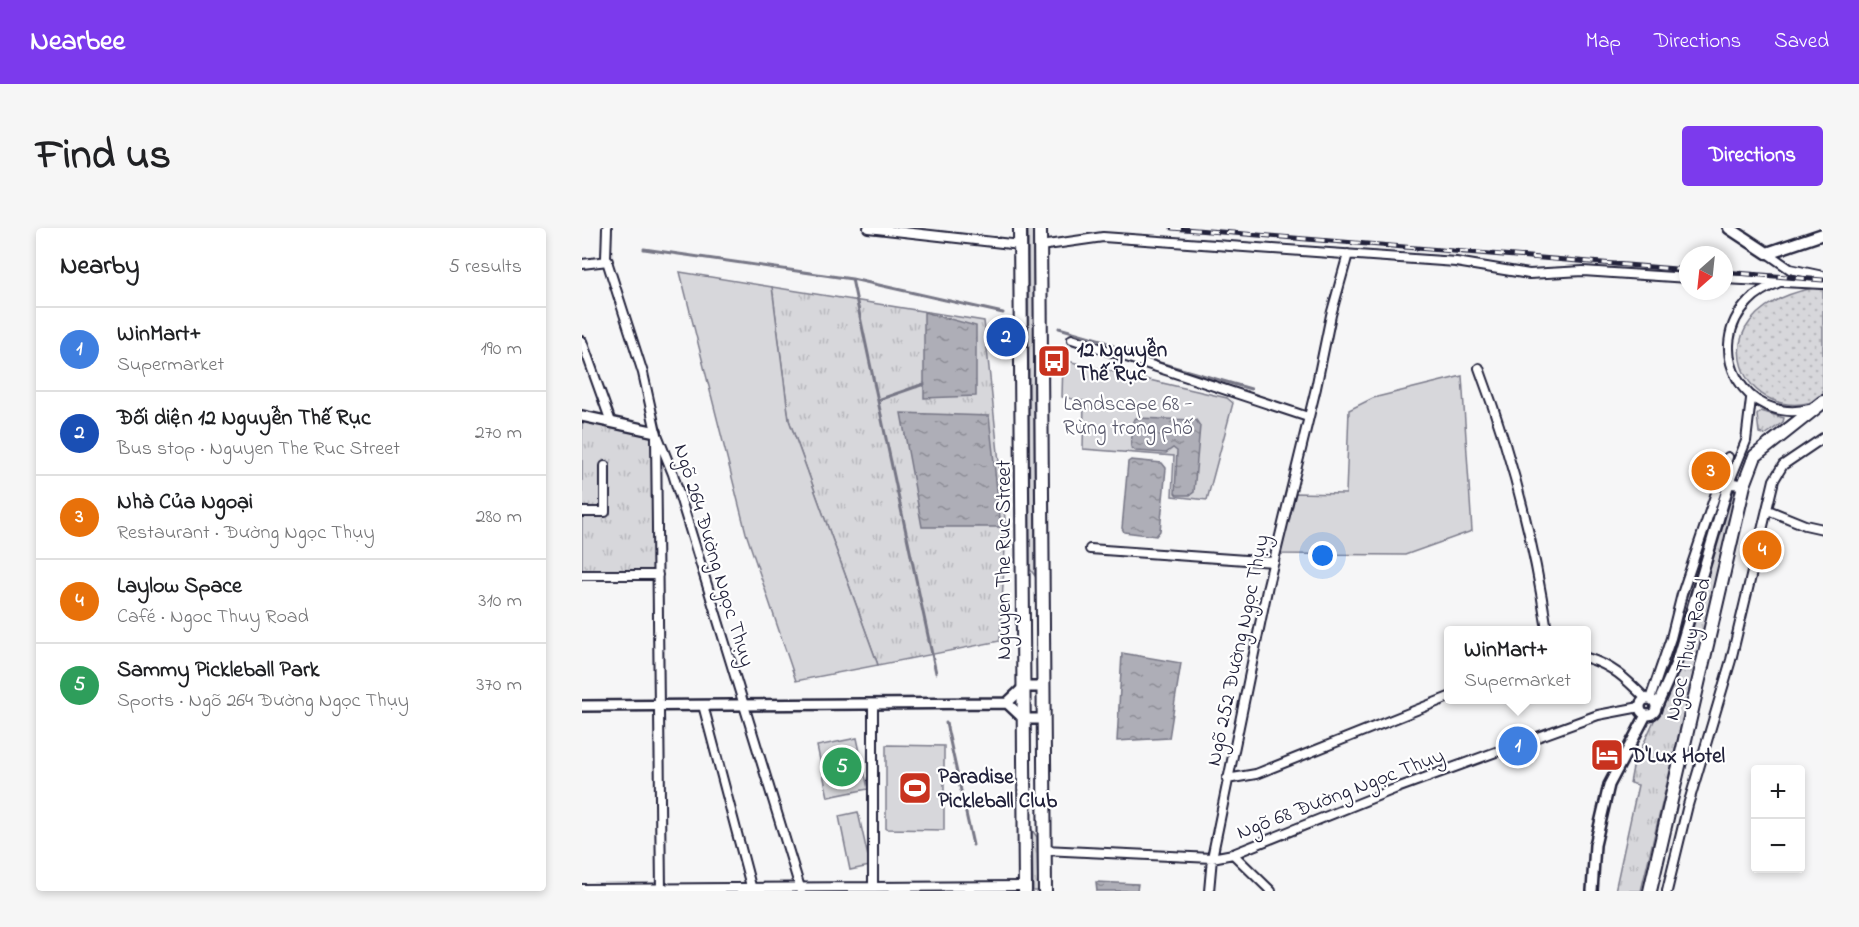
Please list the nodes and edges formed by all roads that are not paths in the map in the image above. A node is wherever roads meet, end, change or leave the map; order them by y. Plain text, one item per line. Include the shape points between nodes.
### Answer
1 (607, 228) edge
2 (868, 228) edge
3 (1020, 228) edge
4 (1040, 228) edge
5 (1729, 228) edge
6 (1823, 234) edge
7 (1020, 245) junction
8 (1040, 246) junction
9 (1767, 253) junction
10 (1348, 254) junction
11 (608, 261) junction
12 (582, 264) edge
13 (1679, 277) edge
14 (1733, 279) edge
15 (1819, 280) edge
16 (1780, 282) junction
17 (1072, 339) dead end
18 (582, 341) edge
19 (1479, 368) dead end
20 (1751, 399) junction
21 (1820, 405) edge
22 (582, 416) edge
23 (1308, 417) junction
24 (612, 422) junction
25 (656, 432) junction
26 (1823, 438) edge
27 (1746, 441) junction
28 (1755, 456) junction
29 (1728, 457) dead end
30 (605, 466) dead end
31 (1729, 483) junction
32 (1744, 485) junction
33 (1768, 510) junction
34 (582, 512) edge
35 (1823, 529) edge
36 (1090, 549) dead end
37 (1274, 562) junction
38 (658, 575) junction
39 (582, 576) edge
40 (1546, 626) edge
41 (1591, 659) edge
42 (1024, 687) junction
43 (1043, 687) junction
44 (1444, 699) edge
45 (1007, 703) junction
46 (873, 704) junction
47 (659, 705) junction
48 (703, 705) junction
49 (743, 705) junction
50 (582, 706) edge
51 (1647, 706) junction
52 (1024, 719) junction
53 (1044, 719) junction
54 (1227, 778) junction
55 (1044, 850) junction
56 (1233, 854) junction
57 (1212, 858) junction
58 (873, 887) junction
59 (1025, 888) edge
60 (582, 889) edge
61 (752, 889) edge
62 (801, 889) edge
63 (661, 890) edge
64 (1045, 891) edge
65 (1209, 891) edge
66 (1271, 891) edge
67 (1592, 891) edge
68 (1650, 891) edge
69 (1667, 891) edge

1 - 11 street, Ngõ 264 Đường Ngọc Thụy
2 - 7 street
3 - 7 main road, Nguyen The Ruc Street
4 - 8 main road, Nguyen The Ruc Street
5 - 9 main road
6 - 9 main road
7 - 42 main road, Nguyen The Ruc Street
8 - 10 street via 1103,237
8 - 43 main road, Nguyen The Ruc Street
9 - 15 street via 1790,269
10 - 13 street via 1465,263 1545,275 1583,272
10 - 23 street, Ngõ 252 Đường Ngọc Thụy
11 - 12 street
11 - 25 street, Ngõ 264 Đường Ngọc Thụy via 643,373
14 - 16 street
15 - 16 street
16 - 20 street via 1750,299 1730,338 1733,372
17 - 23 street
18 - 24 street
19 - 40 street via 1520,499
20 - 21 street via 1780,412 1793,413
20 - 27 street
21 - 28 main road
22 - 24 street
23 - 37 street, Ngõ 252 Đường Ngọc Thụy
24 - 25 street
25 - 38 street
25 - 49 street, Ngõ 264 Đường Ngọc Thụy via 673,474
26 - 33 street, Ngoc Thuy Road via 1783,465 1774,480
27 - 28 street
27 - 31 street
28 - 32 main road, Ngoc Thuy Road
29 - 51 street
30 - 34 street via 605,512
31 - 32 street
31 - 51 street, Ngoc Thuy Road via 1676,663
32 - 68 main road, Ngoc Thuy Road
33 - 35 street
33 - 69 street, Ngoc Thuy Road
36 - 37 street
37 - 54 street, Ngõ 252 Đường Ngọc Thụy
38 - 39 street
38 - 47 street
41 - 51 street via 1622,673
42 - 43 street
42 - 45 street
42 - 52 main road, Nguyen The Ruc Street
43 - 53 main road, Nguyen The Ruc Street
44 - 54 street via 1256,774
45 - 46 street
45 - 52 street
46 - 49 street
46 - 58 street
47 - 48 street
47 - 50 street
47 - 63 street
48 - 49 street
48 - 61 street
49 - 62 street, Ngõ 264 Đường Ngọc Thụy
51 - 56 street, Ngõ 68 Đường Ngọc Thụy via 1598,715 1397,788
51 - 67 street, Ngoc Thuy Road via 1610,785 1595,845
52 - 53 street
52 - 59 main road, Nguyen The Ruc Street
53 - 55 main road, Nguyen The Ruc Street
54 - 57 street, Ngõ 252 Đường Ngọc Thụy
55 - 57 street, Ngõ 68 Đường Ngọc Thụy
55 - 64 main road, Nguyen The Ruc Street
56 - 57 street, Ngõ 68 Đường Ngọc Thụy
56 - 66 street
57 - 65 street, Ngõ 252 Đường Ngọc Thụy
58 - 59 street
58 - 62 street
60 - 63 street
61 - 62 street
61 - 63 street

